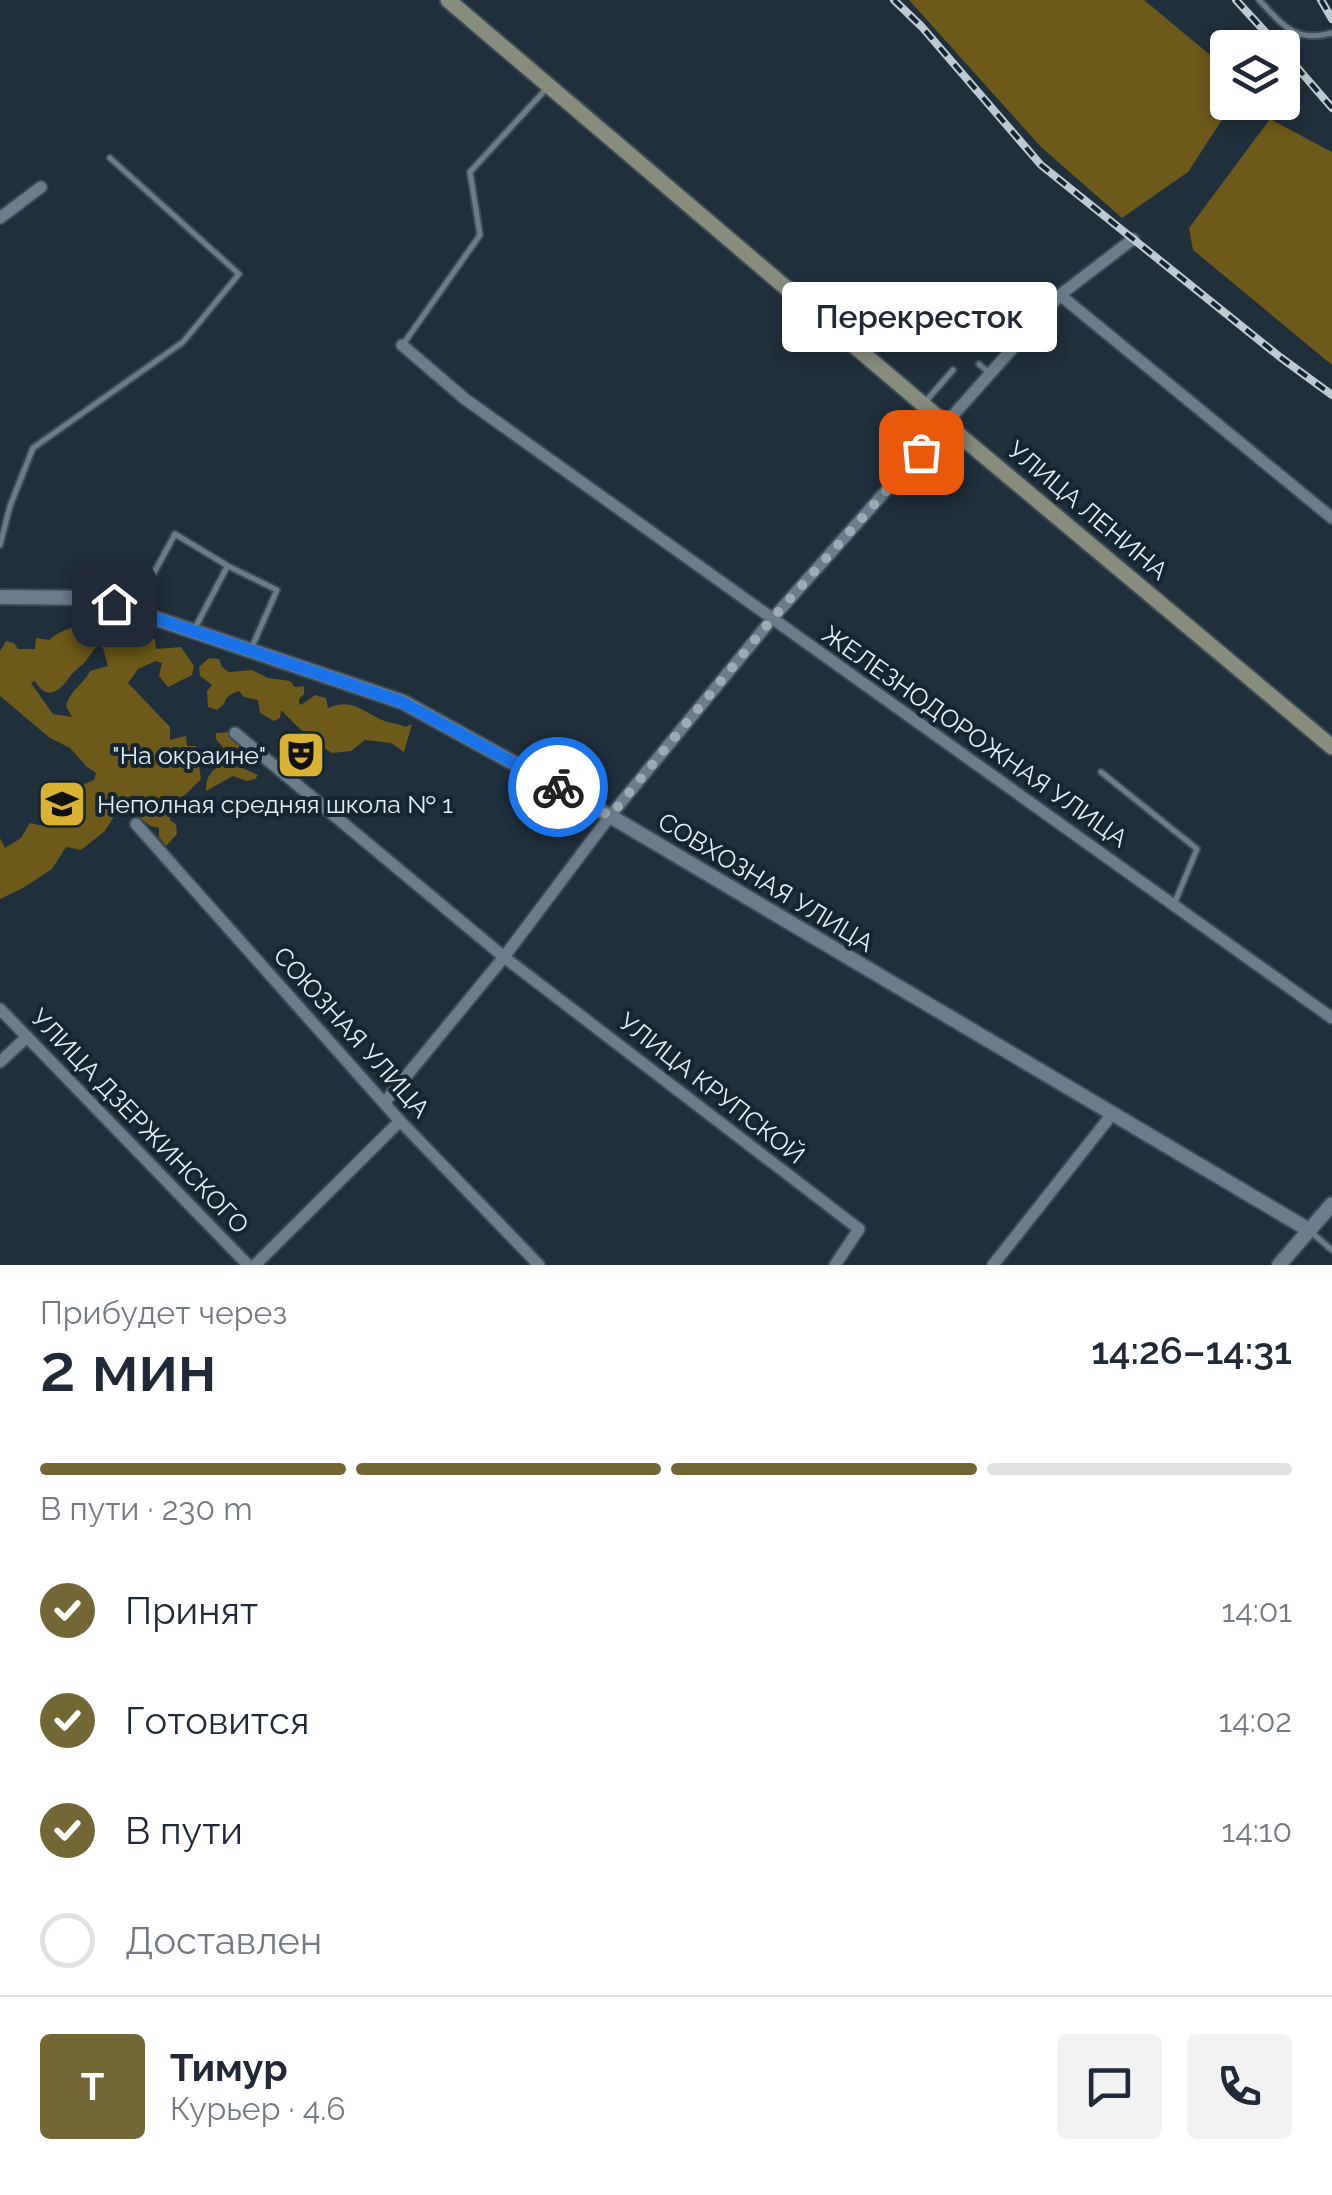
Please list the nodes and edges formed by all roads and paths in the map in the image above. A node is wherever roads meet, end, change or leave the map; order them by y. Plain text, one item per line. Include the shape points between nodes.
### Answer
1 (448, 0) edge
2 (1259, 0) edge
3 (1332, 34) edge
4 (548, 87) junction
5 (110, 158) dead end
6 (40, 188) dead end
7 (0, 218) edge
8 (1133, 239) dead end
9 (1060, 295) junction
10 (402, 345) joint
11 (979, 364) dead end
12 (953, 370) dead end
13 (990, 374) junction
14 (922, 404) junction
15 (946, 424) junction
16 (1332, 518) edge
17 (0, 544) edge
18 (228, 566) junction
19 (0, 597) edge
20 (134, 611) junction
21 (772, 619) junction
22 (194, 631) junction
23 (250, 651) junction
24 (235, 733) dead end
25 (1332, 746) edge
26 (1100, 772) dead end
27 (610, 816) junction
28 (136, 824) dead end
29 (1174, 905) junction
30 (504, 957) junction
31 (0, 1009) edge
32 (1332, 1018) edge
33 (27, 1037) junction
34 (0, 1062) edge
35 (384, 1102) junction
36 (1113, 1113) junction
37 (400, 1121) junction
38 (1332, 1204) edge
39 (1309, 1230) junction
40 (1332, 1250) edge
41 (251, 1265) edge
42 (539, 1265) edge
43 (836, 1265) edge
44 (993, 1265) edge
45 (1280, 1265) edge

1 - 4 main road, УЛИЦА ЛЕНИНА
2 - 3 lane via 1302,37
4 - 10 lane via 470,172 480,235
4 - 14 main road, УЛИЦА ЛЕНИНА
5 - 17 lane via 239,274 183,342 34,448
6 - 7 street
8 - 9 street
9 - 13 street
9 - 16 street
10 - 21 street, ЖЕЛЕЗНОДОРОЖНАЯ УЛИЦА via 465,399
11 - 13 lane
12 - 14 lane
13 - 15 street
14 - 15 main road, УЛИЦА ЛЕНИНА
15 - 21 street
15 - 25 main road, УЛИЦА ЛЕНИНА
18 - 20 lane via 175,534
18 - 22 lane
18 - 23 lane via 277,590
19 - 20 street, СОВХОЗНАЯ УЛИЦА via 96,598
20 - 22 street, СОВХОЗНАЯ УЛИЦА
21 - 27 street
21 - 29 street, ЖЕЛЕЗНОДОРОЖНАЯ УЛИЦА
22 - 23 street, СОВХОЗНАЯ УЛИЦА
23 - 27 street, СОВХОЗНАЯ УЛИЦА via 402,702
24 - 30 street, УЛИЦА КРУПСКОЙ
26 - 29 lane via 1196,850
27 - 30 street
27 - 36 street, СОВХОЗНАЯ УЛИЦА
28 - 35 street, СОЮЗНАЯ УЛИЦА
29 - 32 street, ЖЕЛЕЗНОДОРОЖНАЯ УЛИЦА
30 - 35 street
30 - 43 street, УЛИЦА КРУПСКОЙ via 859,1230
31 - 33 street, УЛИЦА ДЗЕРЖИНСКОГО
33 - 34 street
33 - 41 street, УЛИЦА ДЗЕРЖИНСКОГО
35 - 37 street, СОЮЗНАЯ УЛИЦА
36 - 39 street, СОВХОЗНАЯ УЛИЦА
36 - 44 street
37 - 41 street
37 - 42 street, СОЮЗНАЯ УЛИЦА
38 - 39 street
39 - 40 lane
39 - 45 street

